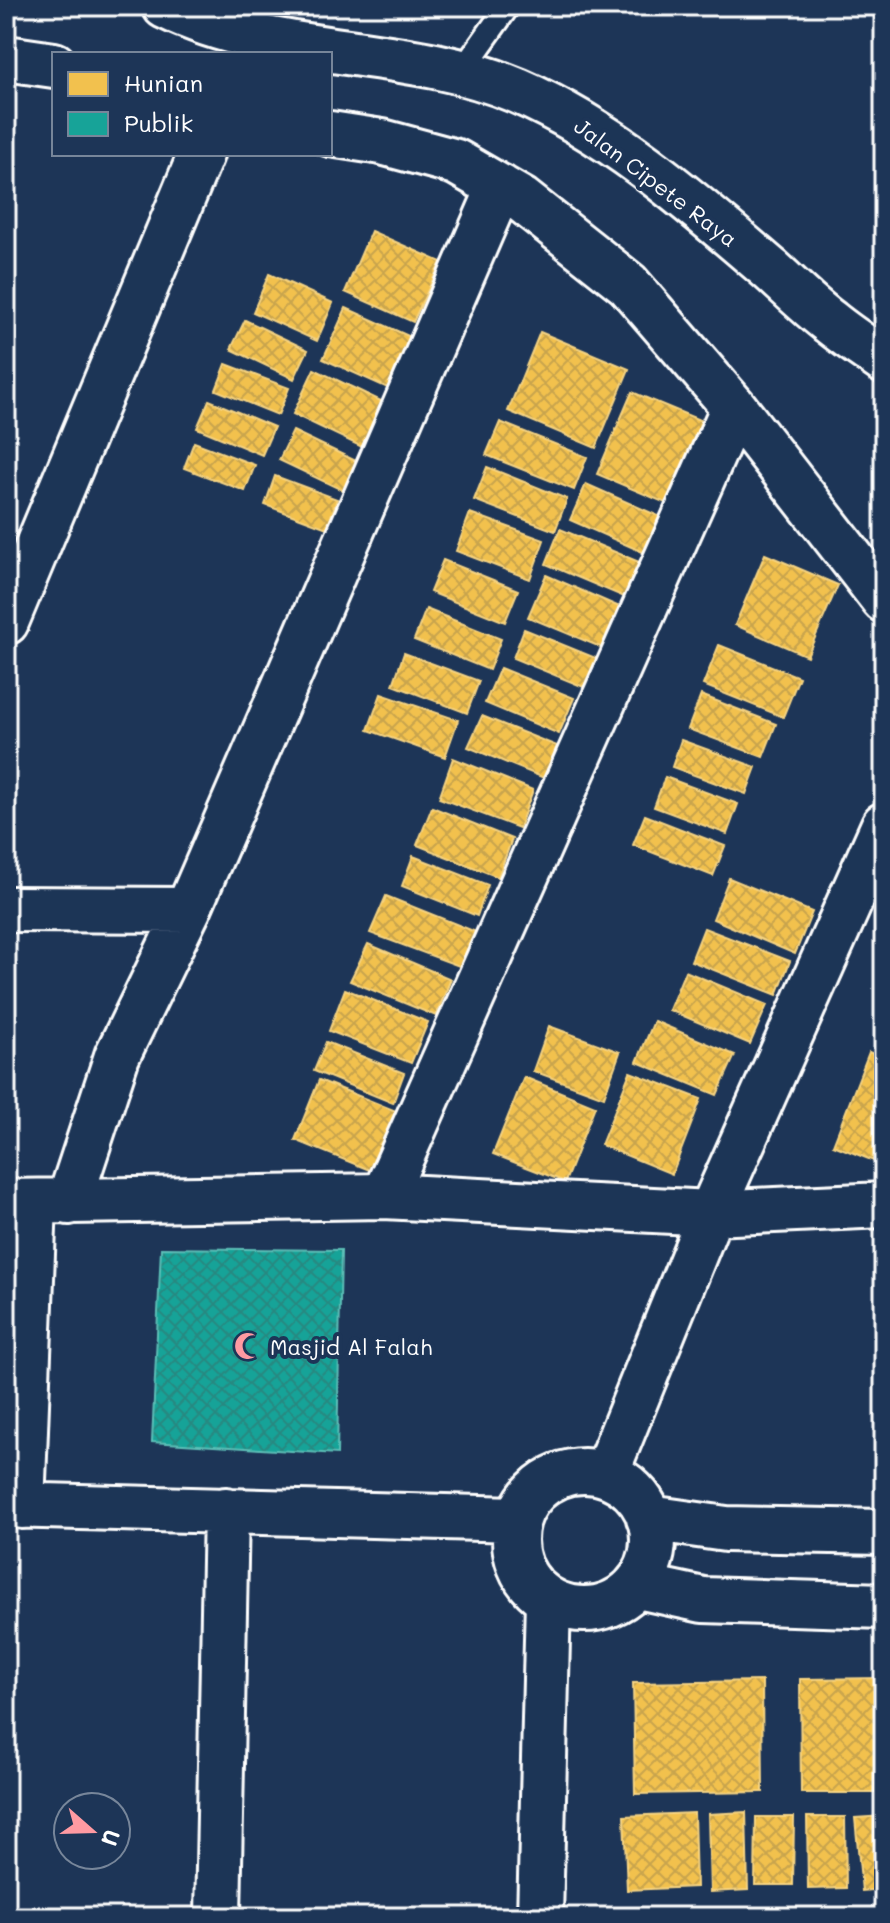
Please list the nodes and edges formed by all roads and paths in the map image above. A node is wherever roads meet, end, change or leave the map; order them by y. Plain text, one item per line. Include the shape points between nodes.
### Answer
1 (165, 6) edge
2 (508, 6) edge
3 (6, 58) edge
4 (52, 65) edge
5 (462, 71) junction
6 (332, 134) edge
7 (200, 156) edge
8 (500, 187) junction
9 (884, 361) edge
10 (734, 407) junction
11 (884, 600) edge
12 (6, 622) edge
13 (884, 825) edge
14 (6, 909) edge
15 (188, 910) junction
16 (384, 1196) junction
17 (36, 1202) edge
18 (884, 1205) edge
19 (711, 1213) junction
20 (606, 1473) junction
21 (14, 1506) edge
22 (226, 1510) junction
23 (649, 1518) junction
24 (517, 1519) junction
25 (884, 1532) edge
26 (638, 1586) junction
27 (548, 1600) junction
28 (884, 1606) edge
29 (218, 1917) edge
30 (540, 1917) edge

1 - 5 street, Jalan Cipete Raya via 253,38
2 - 5 lane
3 - 4 street
5 - 9 street, Jalan Cipete Raya via 519,92 590,128 692,203 829,322
6 - 8 street via 456,162
7 - 12 street
8 - 10 street via 628,284
8 - 15 street
10 - 11 street
10 - 16 street
13 - 19 street
14 - 15 street
15 - 17 street via 117,1056
16 - 17 street
16 - 19 street
17 - 21 street
18 - 19 street
19 - 20 street
20 - 23 street via 630,1487
20 - 24 street via 579,1470 553,1477 531,1495
21 - 22 street
22 - 24 street
22 - 29 street
23 - 25 street via 726,1529
23 - 26 street via 654,1535 651,1562
24 - 27 street via 514,1546 521,1573
26 - 27 street via 616,1603 590,1611
26 - 28 street via 703,1600
27 - 30 street

